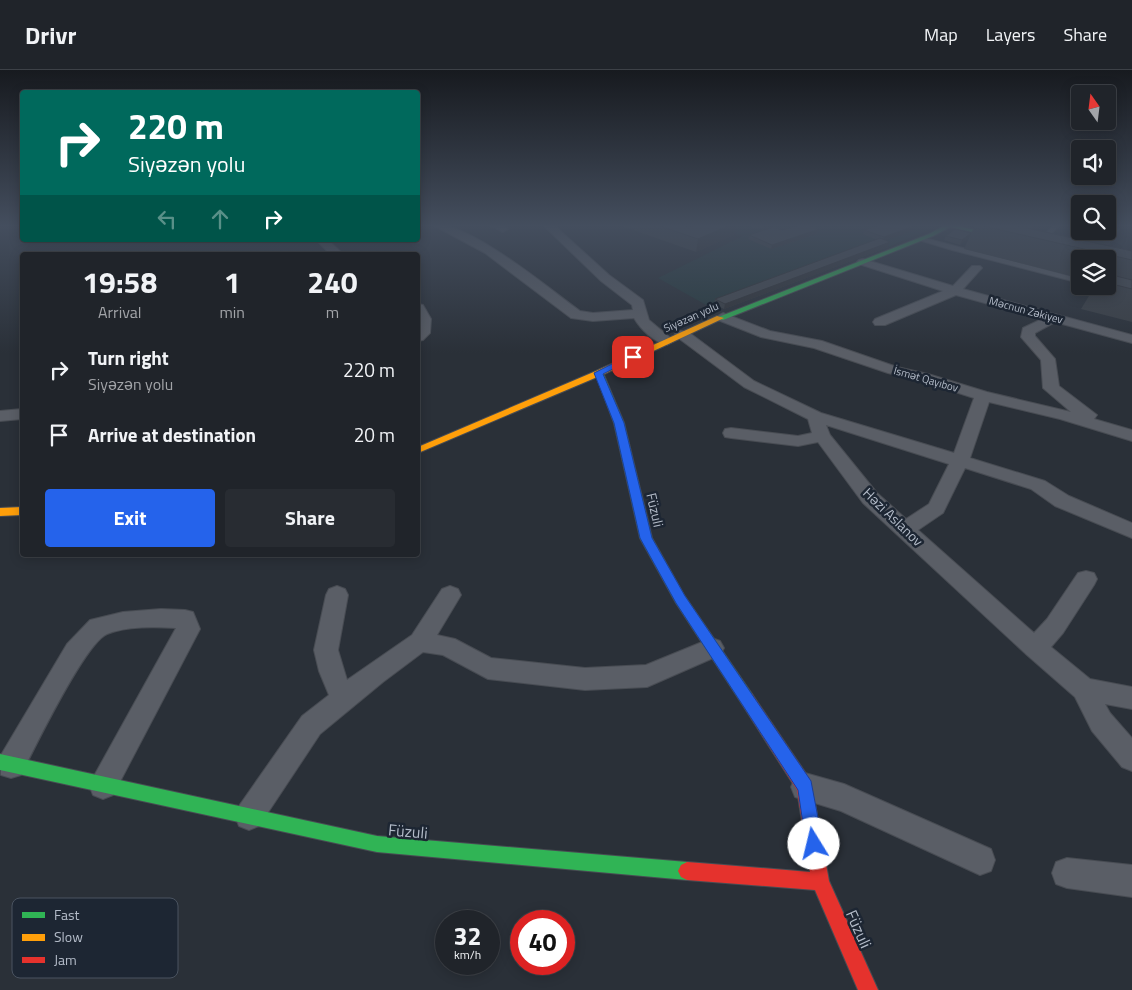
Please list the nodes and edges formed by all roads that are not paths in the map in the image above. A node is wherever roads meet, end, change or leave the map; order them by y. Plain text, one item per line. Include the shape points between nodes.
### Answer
1 (512, 268) edge
2 (595, 268) edge
3 (848, 268) edge
4 (882, 268) edge
5 (976, 268) dead end
6 (1027, 268) edge
7 (1071, 279) edge
8 (955, 291) junction
9 (420, 312) edge
10 (639, 314) junction
11 (723, 317) junction
12 (1055, 317) junction
13 (880, 322) dead end
14 (420, 335) edge
15 (675, 338) junction
16 (1132, 339) edge
17 (599, 373) junction
18 (982, 396) junction
19 (20, 414) edge
20 (0, 416) edge
21 (815, 416) junction
22 (731, 433) dead end
23 (822, 436) junction
24 (1130, 437) edge
25 (420, 449) edge
26 (960, 460) junction
27 (20, 511) edge
28 (0, 512) edge
29 (905, 529) junction
30 (1132, 531) edge
31 (1086, 579) dead end
32 (450, 595) dead end
33 (337, 596) dead end
34 (420, 642) junction
35 (712, 648) junction
36 (1035, 648) junction
37 (1084, 689) junction
38 (1132, 698) edge
39 (343, 699) junction
40 (1132, 758) edge
41 (6, 764) edge
42 (103, 785) junction
43 (805, 787) junction
44 (249, 816) junction
45 (980, 860) dead end
46 (1067, 873) dead end
47 (1132, 880) edge
48 (820, 882) junction
49 (868, 990) edge

1 - 10 street via 576,315
2 - 10 street via 638,303
3 - 11 street, Siyəzən yolu
4 - 8 street, Məcnun Zəkiyev
5 - 8 street
6 - 7 lane
8 - 12 street, Məcnun Zəkiyev
8 - 13 street
9 - 14 street via 424,319
10 - 15 street via 644,323
11 - 15 street, Siyəzən yolu
11 - 18 street, İsmət Qayıbov via 766,334 817,344
12 - 16 street, Məcnun Zəkiyev
12 - 24 street via 1028,331 1028,338 1048,359 1051,388 1071,405
15 - 17 street, Siyəzən yolu
15 - 21 street via 749,384
17 - 25 street, Siyəzən yolu
17 - 35 street, Füzuli via 619,423 646,538
18 - 24 street, İsmət Qayıbov via 1065,415
18 - 26 street
19 - 20 street
21 - 23 street, Həzi Aslanov
21 - 26 street
22 - 23 street via 798,441
23 - 29 street, Həzi Aslanov via 870,498
26 - 29 street via 936,508
26 - 30 street via 1038,485 1062,501
27 - 28 street
29 - 36 street, Həzi Aslanov
31 - 36 street via 1055,626
32 - 34 street
33 - 39 street via 326,650
34 - 35 street via 447,646 488,668 585,679 647,676
34 - 39 street
35 - 43 street, Füzuli
36 - 37 street, Həzi Aslanov
37 - 38 street, Həzi Aslanov
37 - 40 street, Həzi Aslanov via 1102,722
39 - 44 street via 311,725
41 - 42 street, Füzuli
41 - 42 street via 75,651 98,628 123,621 184,619 188,629
42 - 44 street, Füzuli
43 - 45 street via 844,798
43 - 48 street, Füzuli
44 - 48 street, Füzuli via 377,844
46 - 47 street
48 - 49 street, Füzuli

